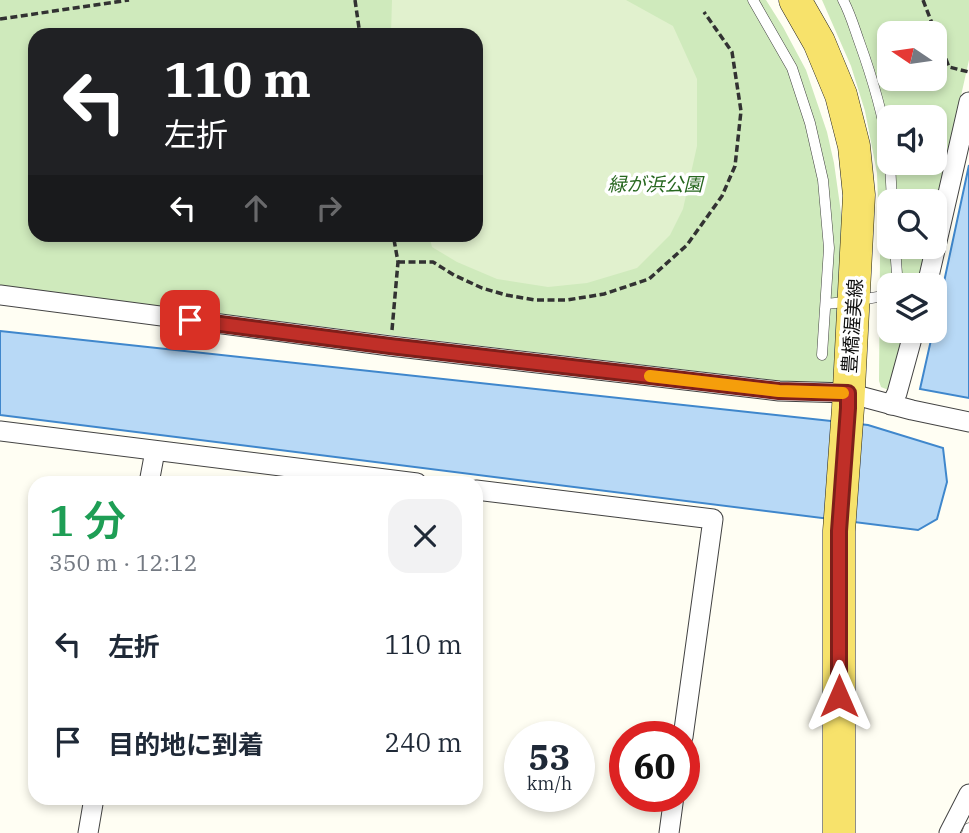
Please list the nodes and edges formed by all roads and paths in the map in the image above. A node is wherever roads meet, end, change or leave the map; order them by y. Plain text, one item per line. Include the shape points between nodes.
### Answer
1 (130, 0) edge
2 (355, 0) edge
3 (752, 0) edge
4 (795, 0) edge
5 (843, 0) edge
6 (923, 0) edge
7 (704, 12) dead end
8 (0, 19) edge
9 (359, 28) edge
10 (969, 72) edge
11 (969, 102) edge
12 (880, 105) edge
13 (394, 242) edge
14 (398, 262) junction
15 (930, 273) edge
16 (0, 295) edge
17 (877, 297) edge
18 (840, 302) junction
19 (911, 343) edge
20 (390, 346) junction
21 (822, 355) dead end
22 (848, 400) junction
23 (891, 405) junction
24 (969, 422) edge
25 (0, 431) edge
26 (155, 451) junction
27 (150, 476) edge
28 (360, 476) edge
29 (483, 491) edge
30 (684, 721) edge
31 (969, 794) edge
32 (93, 805) edge
33 (672, 812) edge
34 (88, 833) edge
35 (669, 833) edge
36 (839, 833) edge
37 (949, 833) edge

1 - 8 path
2 - 9 path
3 - 18 lane via 792,68 810,122
4 - 18 main road, 豊橋渥美線 via 841,96 854,146 859,195
5 - 12 lane
6 - 10 path via 949,67
7 - 14 path via 732,52 741,111 736,166 722,196 687,245 649,279 604,294 535,300 482,288 433,262
11 - 15 street
13 - 14 path
14 - 20 path
16 - 20 street
17 - 18 lane
18 - 21 lane
18 - 22 main road, 豊橋渥美線
19 - 23 street
20 - 22 street
22 - 23 street
22 - 36 main road, 豊橋渥美線 via 839,531
23 - 24 street
25 - 26 street
26 - 27 street
26 - 28 street
29 - 30 street via 713,519
31 - 37 street
32 - 34 street
33 - 35 street

